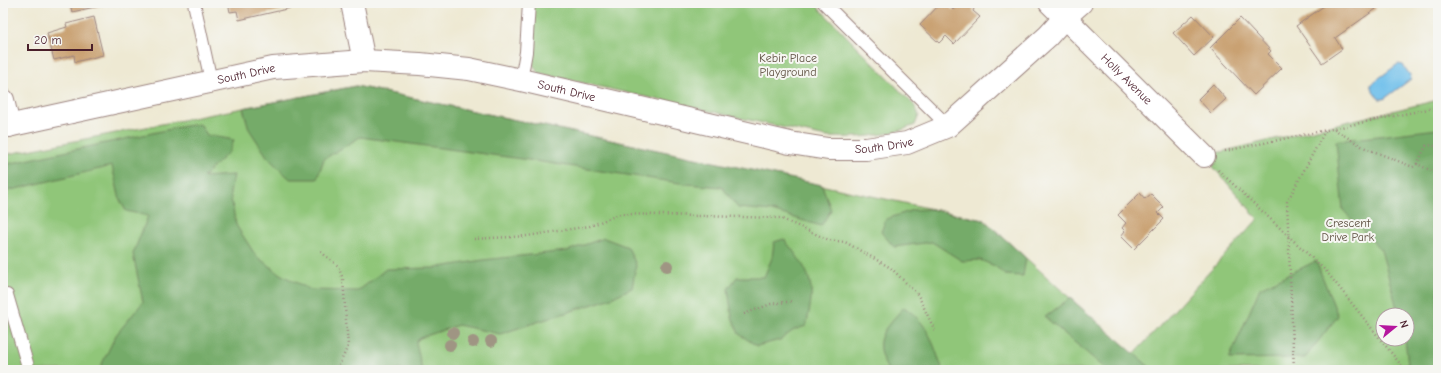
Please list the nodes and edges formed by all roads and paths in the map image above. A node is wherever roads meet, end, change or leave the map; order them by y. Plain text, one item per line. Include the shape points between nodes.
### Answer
1 (194, 3) edge
2 (352, 3) edge
3 (529, 3) edge
4 (824, 3) edge
5 (1081, 3) edge
6 (1058, 10) edge
7 (364, 61) junction
8 (521, 80) junction
9 (211, 81) junction
10 (3, 100) edge
11 (1438, 107) edge
12 (6, 126) edge
13 (948, 126) junction
14 (1333, 129) junction
15 (1325, 131) junction
16 (1438, 148) edge
17 (1204, 156) junction
18 (1417, 164) junction
19 (1438, 166) edge
20 (1434, 172) junction
21 (1438, 174) edge
22 (1287, 235) junction
23 (474, 239) dead end
24 (321, 252) dead end
25 (7, 295) dead end
26 (794, 301) dead end
27 (744, 314) dead end
28 (936, 332) dead end
29 (29, 370) edge
30 (337, 370) edge
31 (1294, 370) edge
32 (1405, 370) edge

1 - 9 lane
2 - 7 street
3 - 8 lane via 526,52
4 - 13 lane
5 - 6 street, South Drive
6 - 13 street, South Drive via 1048,36
6 - 17 street, Holly Avenue
7 - 8 street, South Drive via 469,69
7 - 9 street, South Drive via 273,68
8 - 13 street, South Drive via 790,144 828,149 866,149 907,143
9 - 12 street, South Drive
10 - 12 street
11 - 14 path
14 - 15 path
14 - 18 path via 1363,147 1413,166
15 - 17 path
15 - 22 path via 1287,202
16 - 18 path via 1426,146
17 - 22 path
18 - 20 path
19 - 20 path
20 - 21 path
22 - 31 path
22 - 32 path via 1326,271
23 - 28 path via 527,236 590,226 620,214 780,218 829,240 845,242 891,268 918,295
24 - 30 path via 338,266 343,280 348,346
25 - 29 lane
26 - 27 path via 772,304

